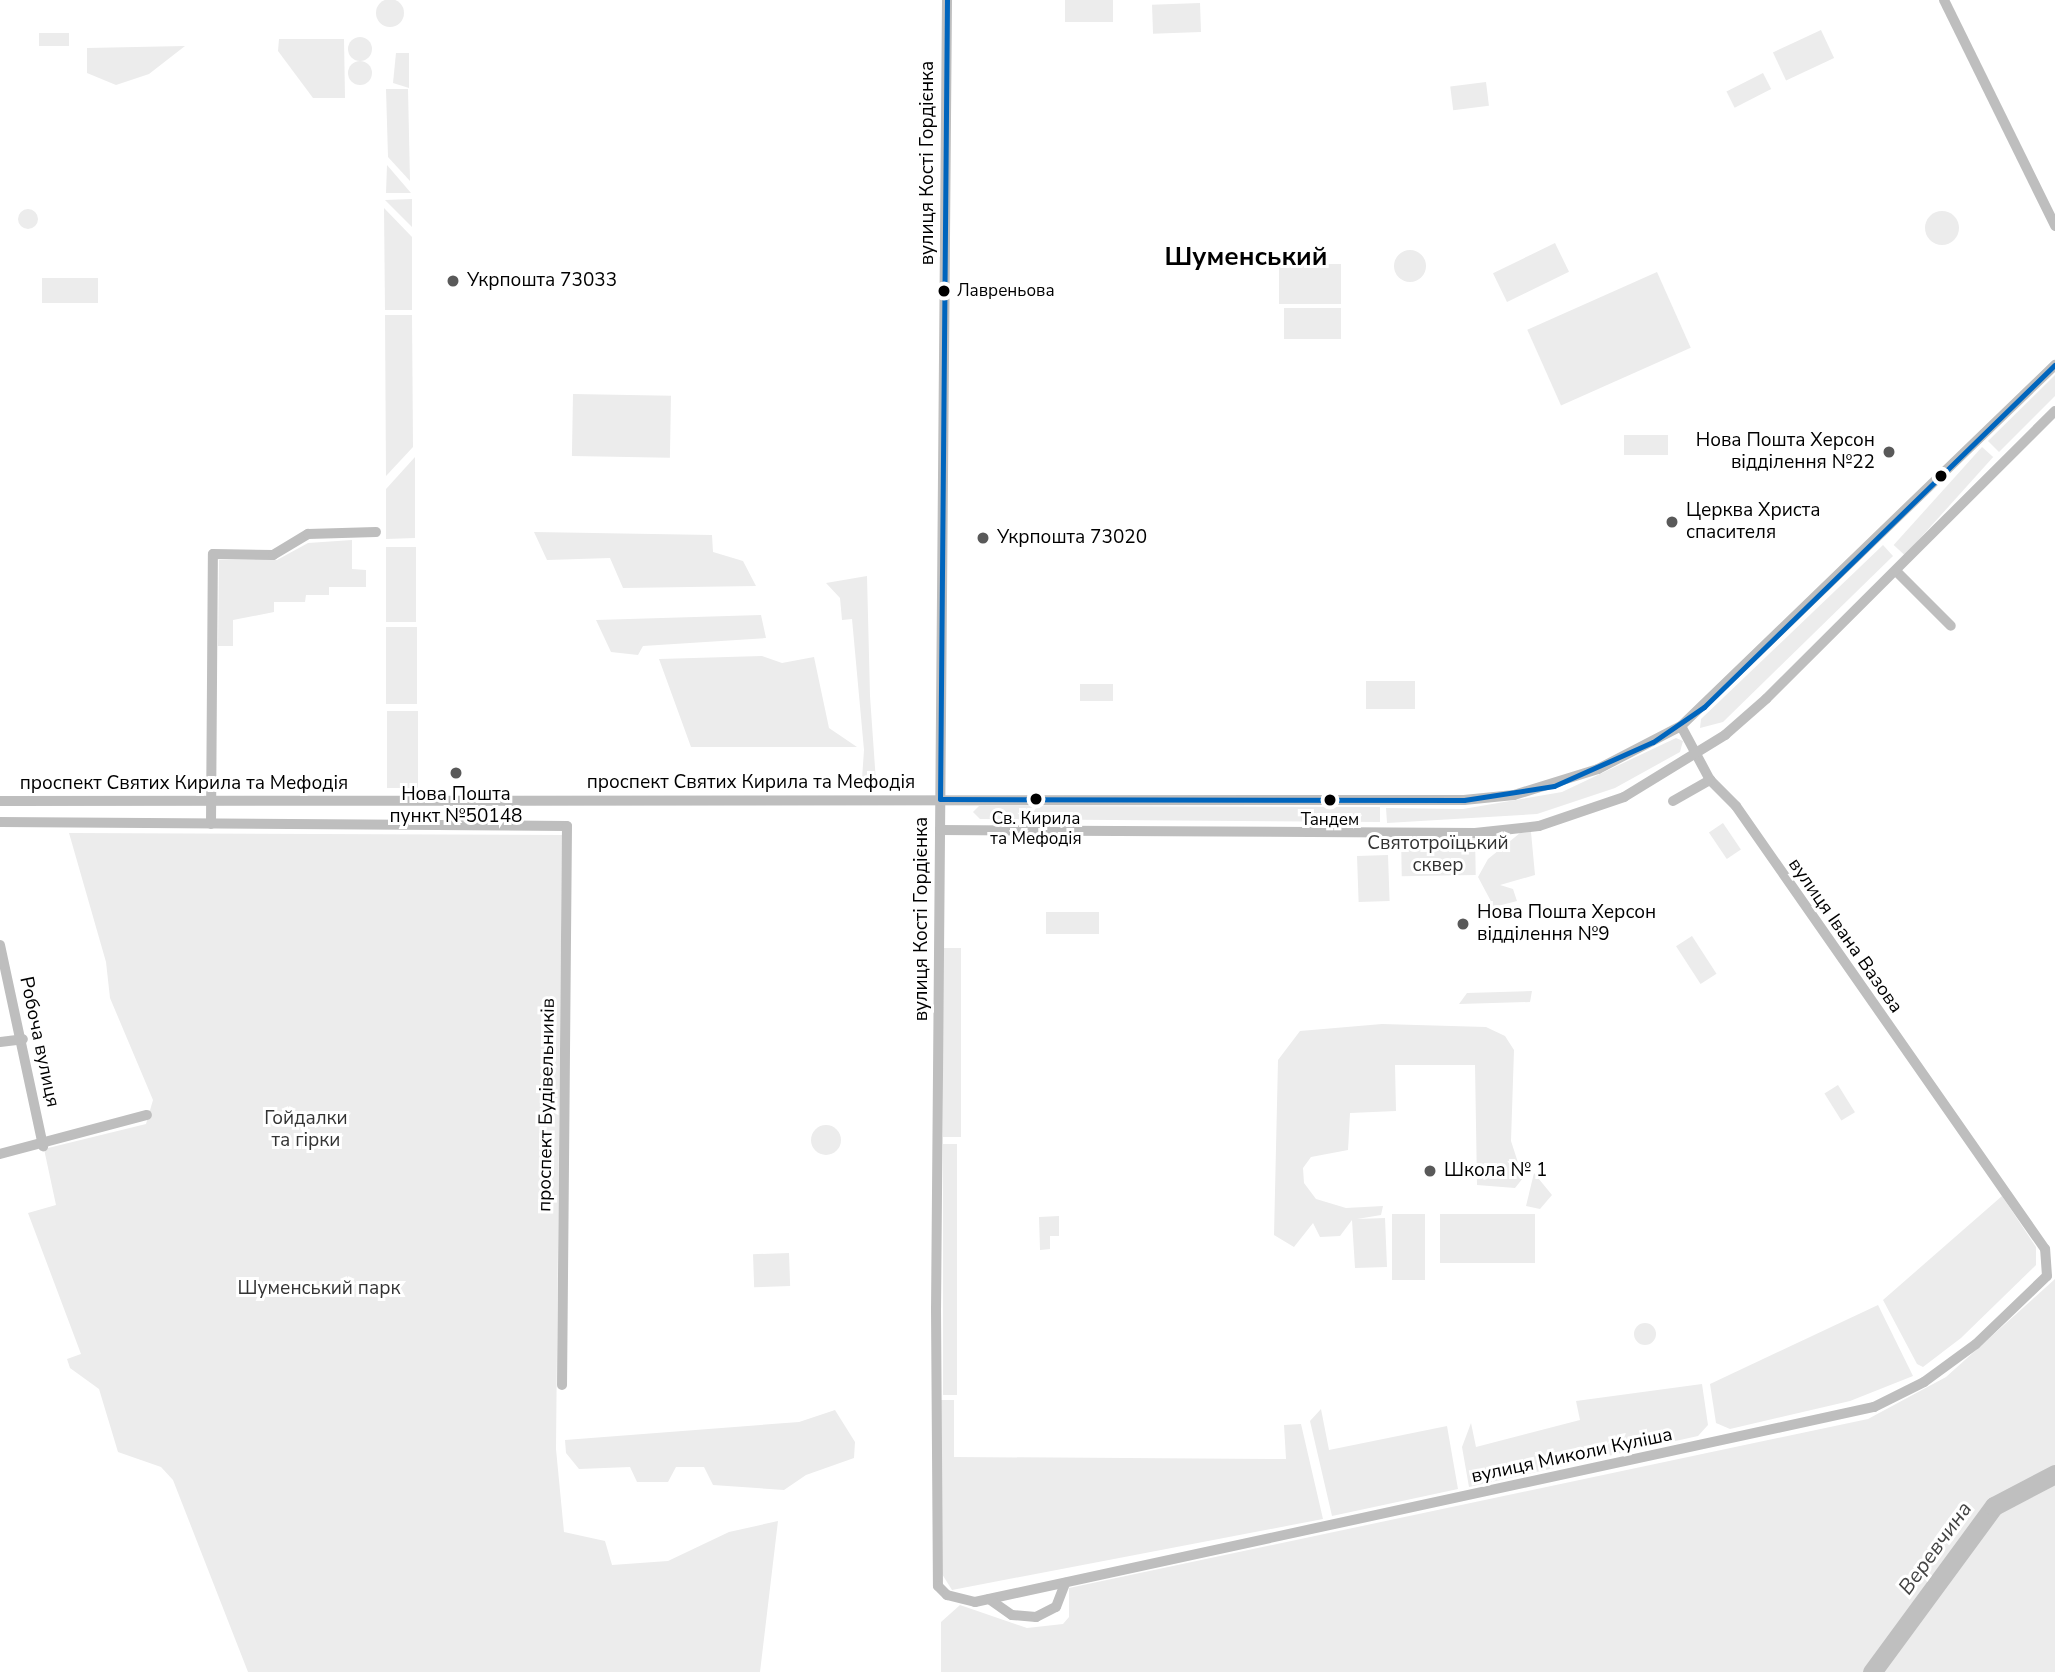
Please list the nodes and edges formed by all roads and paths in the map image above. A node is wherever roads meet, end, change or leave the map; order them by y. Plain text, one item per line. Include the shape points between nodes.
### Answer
1 (947, 0) edge
2 (1944, 0) edge
3 (2055, 226) edge
4 (2055, 365) edge
5 (2055, 411) edge
6 (376, 533) dead end
7 (1898, 572) junction
8 (1951, 626) dead end
9 (1681, 726) junction
10 (1693, 753) junction
11 (1710, 780) junction
12 (940, 799) junction
13 (0, 801) edge
14 (1673, 801) dead end
15 (211, 802) junction
16 (0, 822) edge
17 (211, 824) junction
18 (940, 830) junction
19 (0, 945) edge
20 (23, 1039) junction
21 (0, 1042) edge
22 (147, 1115) dead end
23 (43, 1146) junction
24 (0, 1154) edge
25 (1987, 1163) joint
26 (562, 1385) dead end
27 (1065, 1583) junction
28 (937, 1586) joint
29 (989, 1599) junction

1 - 12 street, вулиця Кості Гордієнка
2 - 3 street
4 - 9 street, проспект Святих Кирила та Мефодія
5 - 7 street
6 - 15 street via 308,534 273,555 214,554
7 - 8 street
7 - 10 street via 1766,699
9 - 10 street, вулиця Івана Вазова
9 - 12 street, проспект Святих Кирила та Мефодія via 1555,786 1464,800
10 - 11 street, вулиця Івана Вазова
10 - 18 street via 1624,797 1539,826 1475,834
11 - 14 street
11 - 25 street, вулиця Івана Вазова via 1736,806
12 - 15 street, проспект Святих Кирила та Мефодія
12 - 18 street, вулиця Кості Гордієнка
13 - 15 street, проспект Святих Кирила та Мефодія
15 - 17 street
16 - 17 street
17 - 26 street, проспект Будівельників via 567,826
18 - 28 street, вулиця Кості Гордієнка
19 - 20 street, Робоча вулиця
20 - 21 street
20 - 23 street, Робоча вулиця
22 - 23 street
23 - 24 street
25 - 27 street, вулиця Миколи Куліша via 2045,1249 2049,1271 1976,1344 1924,1382 1874,1407
27 - 29 street, вулиця Миколи Куліша
27 - 29 street via 1056,1607 1036,1617 1012,1615
28 - 29 street, вулиця Миколи Куліша via 964,1602

